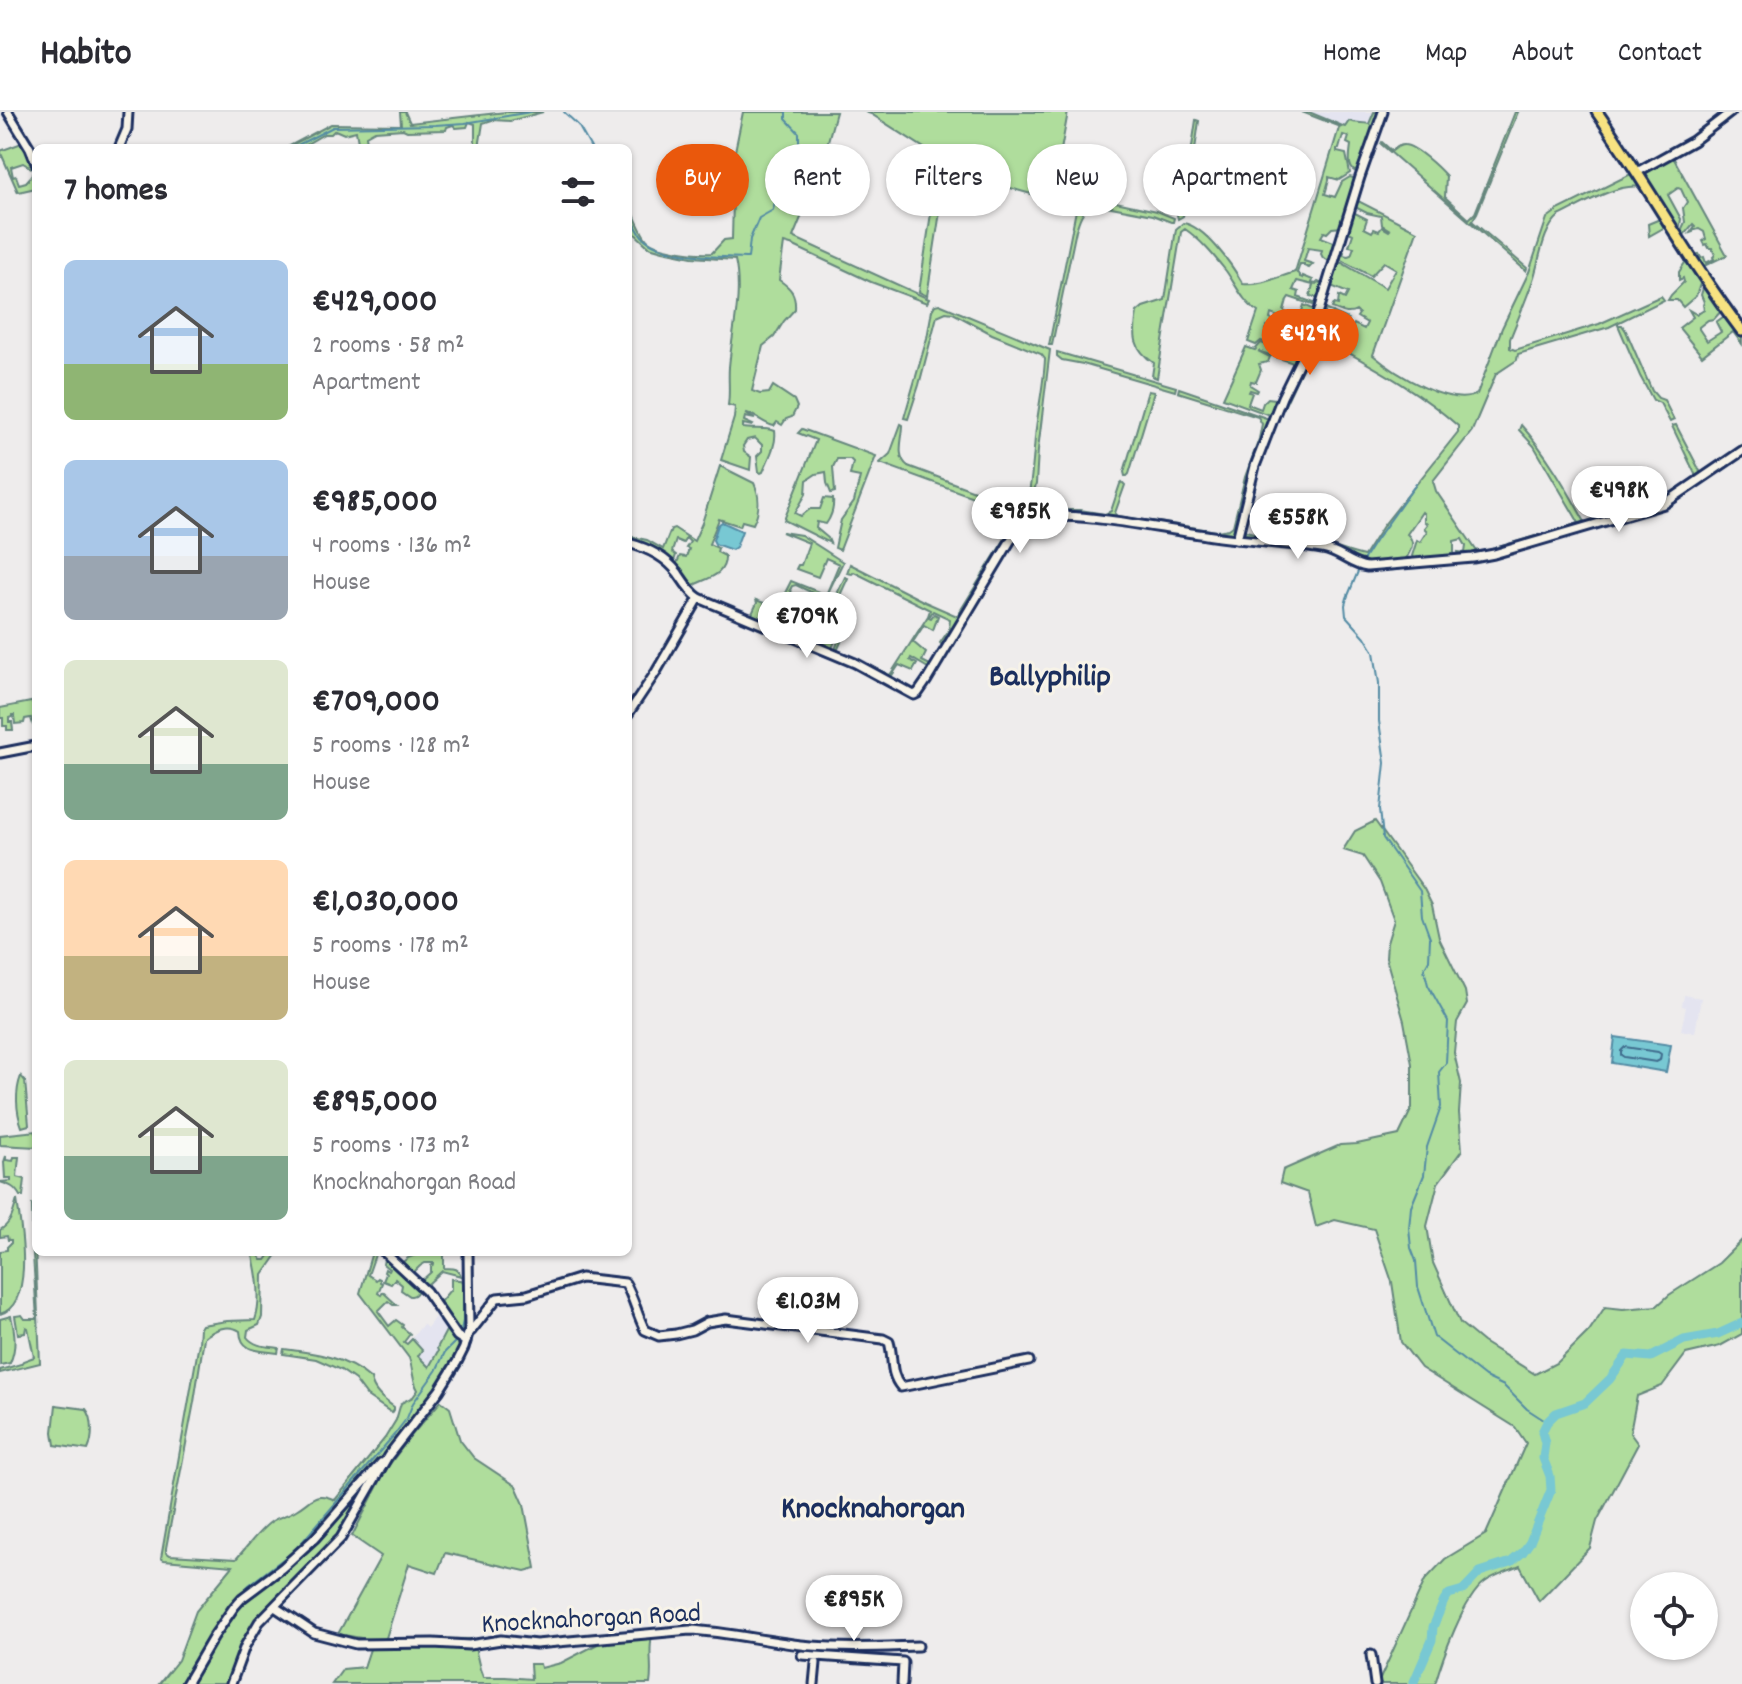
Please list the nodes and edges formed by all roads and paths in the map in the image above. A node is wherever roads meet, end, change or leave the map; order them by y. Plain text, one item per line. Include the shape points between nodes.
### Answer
1 (8, 112) edge
2 (128, 112) edge
3 (1383, 112) edge
4 (1597, 112) edge
5 (1731, 112) edge
6 (121, 144) edge
7 (32, 153) edge
8 (1637, 172) junction
9 (1742, 331) edge
10 (1742, 451) edge
11 (1237, 539) junction
12 (632, 544) edge
13 (699, 598) junction
14 (632, 708) edge
15 (32, 747) edge
16 (0, 753) edge
17 (388, 1256) edge
18 (468, 1256) edge
19 (469, 1330) junction
20 (466, 1342) junction
21 (1029, 1361) dead end
22 (384, 1463) junction
23 (275, 1607) junction
24 (918, 1646) dead end
25 (802, 1655) dead end
26 (1371, 1655) dead end
27 (816, 1663) dead end
28 (186, 1684) edge
29 (231, 1684) edge
30 (814, 1684) edge
31 (902, 1684) edge
32 (1375, 1684) edge

1 - 7 street
2 - 6 street
3 - 11 street via 1310,340 1255,466
4 - 8 main road
5 - 8 street
8 - 9 main road
10 - 11 street via 1664,504 1482,557 1367,567 1326,549
11 - 13 street via 1087,518 1028,517 914,695 855,663
12 - 13 street via 664,559
13 - 14 street
15 - 16 street
17 - 20 street via 426,1291
18 - 19 street
19 - 20 street
19 - 21 street via 497,1298 527,1295 581,1278 625,1283 645,1330 659,1336 726,1319 883,1339 889,1342 892,1370 901,1387
20 - 22 street via 439,1391
22 - 23 street via 341,1538
22 - 28 street via 315,1538 242,1598
23 - 24 street, Knocknahorgan Road via 314,1633 356,1644 536,1644 690,1630 809,1646
23 - 29 street via 253,1631
25 - 31 street via 903,1662
26 - 32 street
27 - 30 street

